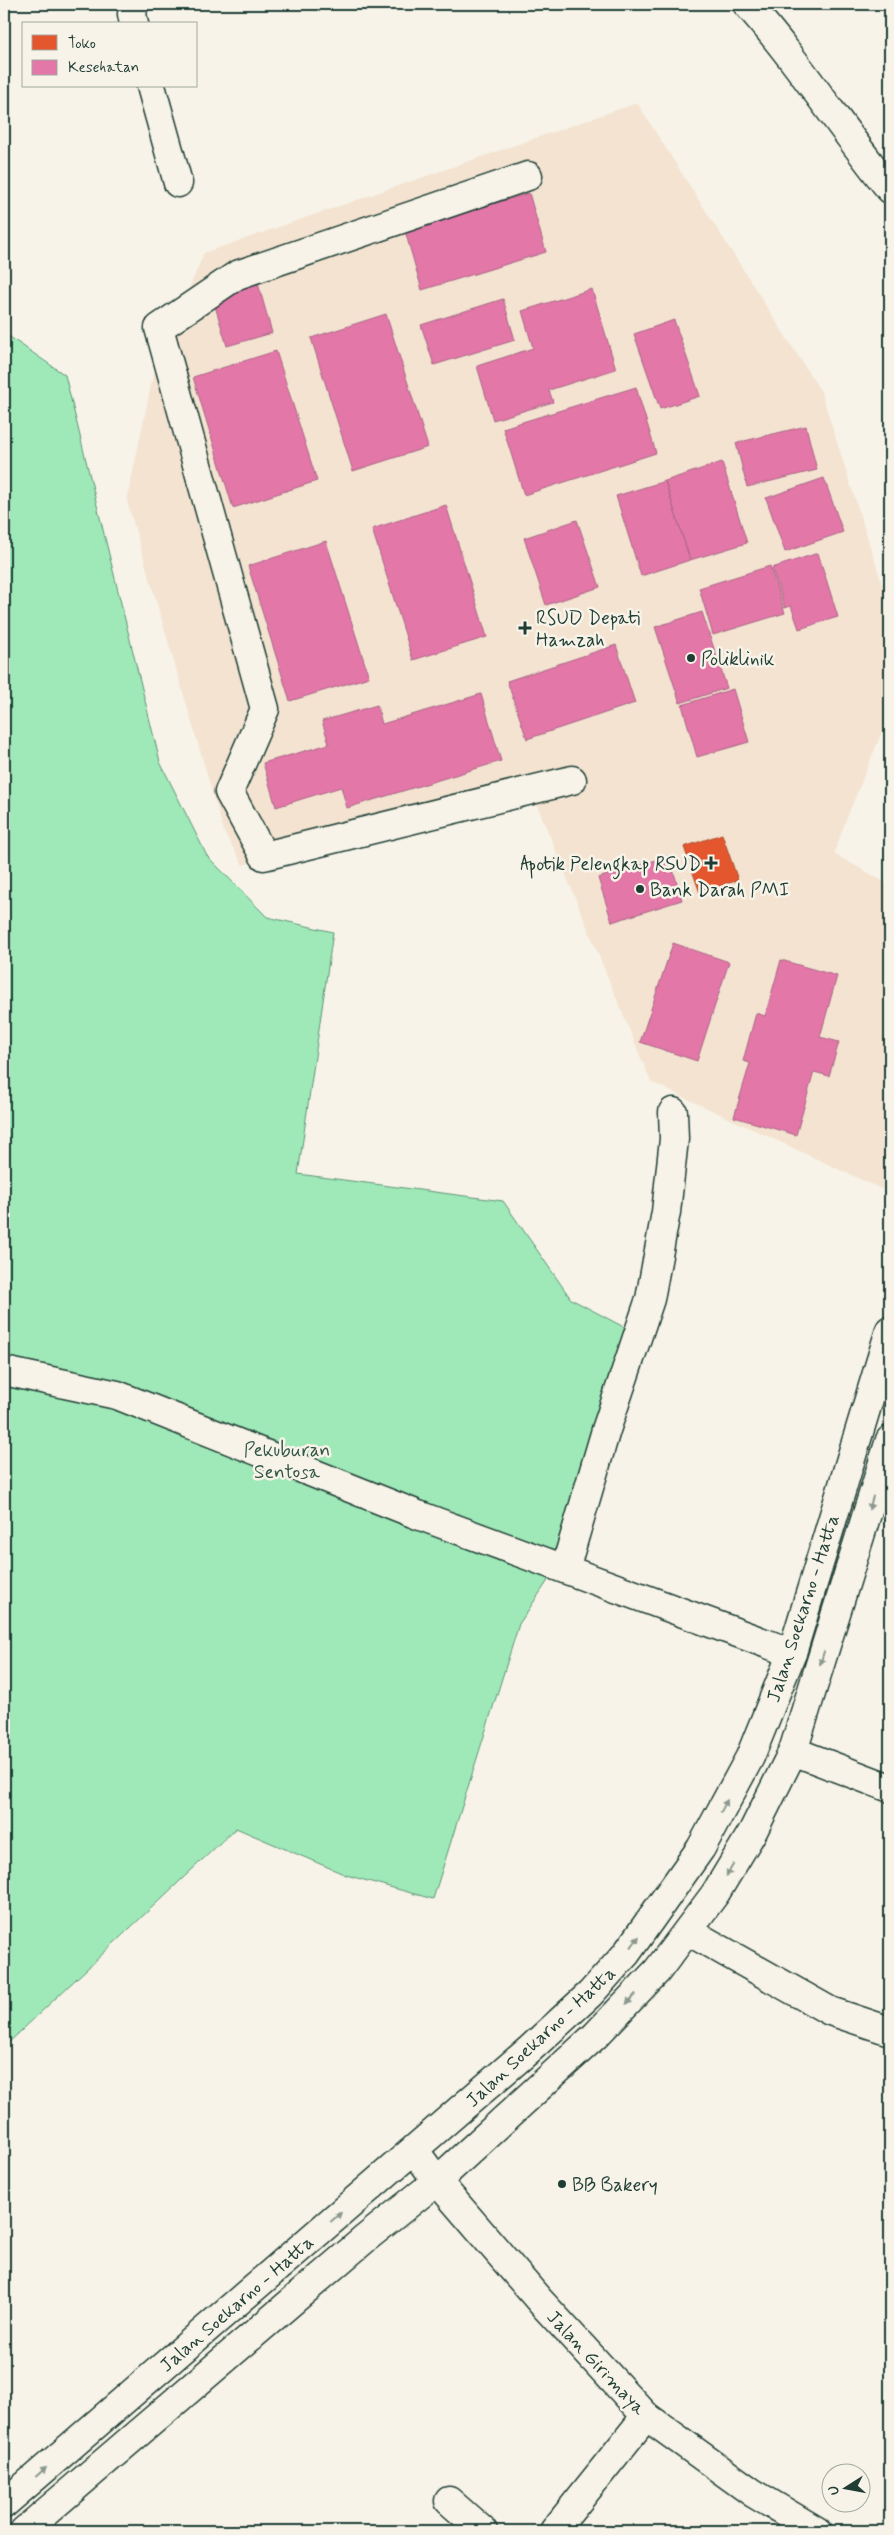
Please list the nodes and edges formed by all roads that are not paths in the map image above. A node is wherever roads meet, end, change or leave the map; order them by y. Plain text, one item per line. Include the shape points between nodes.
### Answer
1 (134, 4) edge
2 (747, 4) edge
3 (134, 22) edge
4 (152, 88) edge
5 (528, 176) dead end
6 (178, 183) dead end
7 (890, 190) edge
8 (572, 780) dead end
9 (673, 1112) dead end
10 (890, 1330) edge
11 (4, 1371) edge
12 (890, 1440) edge
13 (565, 1569) junction
14 (792, 1653) junction
15 (793, 1750) junction
16 (890, 1788) edge
17 (688, 1931) junction
18 (890, 2031) edge
19 (415, 2151) junction
20 (437, 2181) junction
21 (646, 2416) junction
22 (449, 2501) dead end
23 (4, 2504) edge
24 (36, 2528) edge
25 (483, 2531) edge
26 (554, 2531) edge
27 (817, 2531) edge

1 - 3 main road
2 - 7 main road via 779,40
4 - 6 main road
5 - 8 main road via 238,275 159,328 265,709 229,792 264,856
9 - 13 main road via 674,1139 666,1212 650,1299 606,1430
10 - 14 main road, Jalan Soekarno - Hatta
11 - 13 main road via 117,1394 418,1515
12 -> 15 main road, Jalan Soekarno - Hatta
13 - 14 main road
19 -> 14 main road, Jalan Soekarno - Hatta via 590,1994 626,1954 701,1848 750,1757
15 - 16 main road
15 -> 17 main road, Jalan Soekarno - Hatta via 753,1831
17 - 18 main road via 830,2011
17 -> 20 main road, Jalan Soekarno - Hatta via 657,1971 596,2035
19 - 20 main road, Jalan Girimaya
23 -> 19 main road, Jalan Soekarno - Hatta
20 - 21 main road, Jalan Girimaya via 540,2301
20 - 24 main road, Jalan Soekarno - Hatta via 366,2238
21 - 26 main road
21 - 27 main road, Jalan Girimaya via 753,2493
22 - 25 main road

